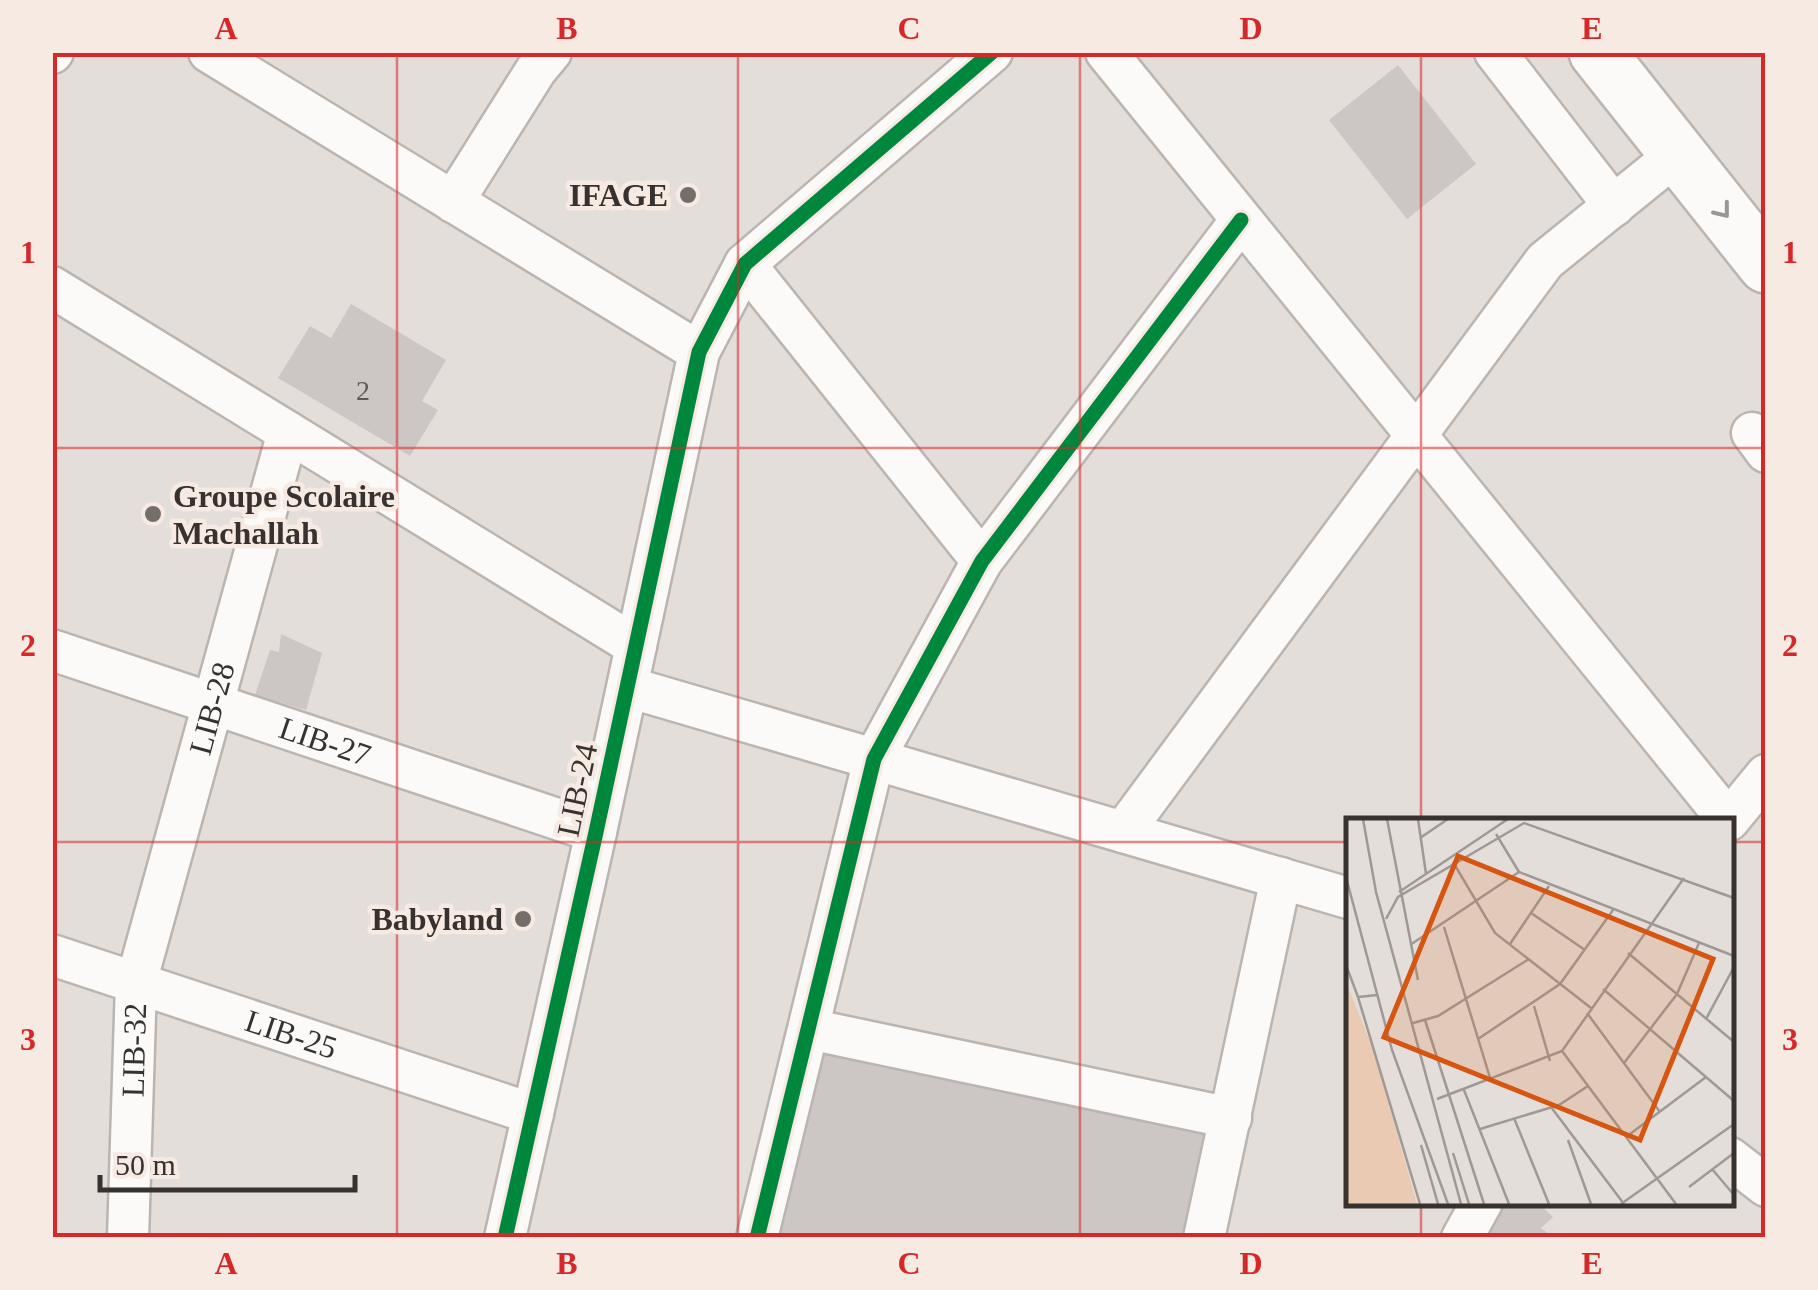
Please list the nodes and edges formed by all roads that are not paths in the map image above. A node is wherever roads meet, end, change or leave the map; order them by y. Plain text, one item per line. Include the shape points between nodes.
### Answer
1 (209, 52) edge
2 (551, 52) edge
3 (992, 52) edge
4 (1106, 52) edge
5 (1495, 52) edge
6 (1597, 52) edge
7 (1677, 154) junction
8 (453, 202) junction
9 (1614, 206) junction
10 (1241, 220) junction
11 (745, 264) junction
12 (1766, 265) edge
13 (52, 287) edge
14 (699, 352) junction
15 (288, 432) junction
16 (1416, 437) junction
17 (982, 561) junction
18 (636, 646) junction
19 (52, 650) edge
20 (628, 687) junction
21 (214, 704) junction
22 (874, 759) junction
23 (1766, 775) edge
24 (1726, 818) edge
25 (1730, 818) edge
26 (596, 832) junction
27 (1123, 832) junction
28 (1281, 878) junction
29 (1346, 897) edge
30 (52, 956) edge
31 (136, 983) junction
32 (808, 1029) junction
33 (533, 1114) junction
34 (1230, 1118) junction
35 (1733, 1160) edge
36 (1766, 1186) edge
37 (1480, 1205) edge
38 (128, 1238) edge
39 (505, 1238) edge
40 (757, 1238) edge
41 (1204, 1238) edge
42 (1462, 1238) edge

1 - 8 street
2 - 8 street
3 - 11 street
4 - 10 street
5 - 9 street
6 - 7 highway
7 - 9 street
7 -> 12 highway
8 - 14 street
9 - 16 street via 1546,261
10 - 16 street
10 - 17 street
11 - 14 street, LIB-24
11 - 17 street
13 - 15 street
14 - 18 street, LIB-24
15 - 18 street
15 - 21 street, LIB-28
16 - 24 street
16 - 27 street
17 - 22 street
18 - 20 street, LIB-24
19 - 21 street, LIB-27
20 - 22 street
20 - 26 street, LIB-24
21 - 26 street, LIB-27
21 - 31 street, LIB-28
22 - 27 street
22 - 32 street
23 - 25 street
26 - 33 street, LIB-24
27 - 28 street
28 - 29 street
28 - 34 street
30 - 31 street, LIB-25
31 - 33 street, LIB-25
31 - 38 street, LIB-32
32 - 34 street
32 - 40 street
33 - 39 street, LIB-24
34 - 41 street
35 - 36 street
37 - 42 street

